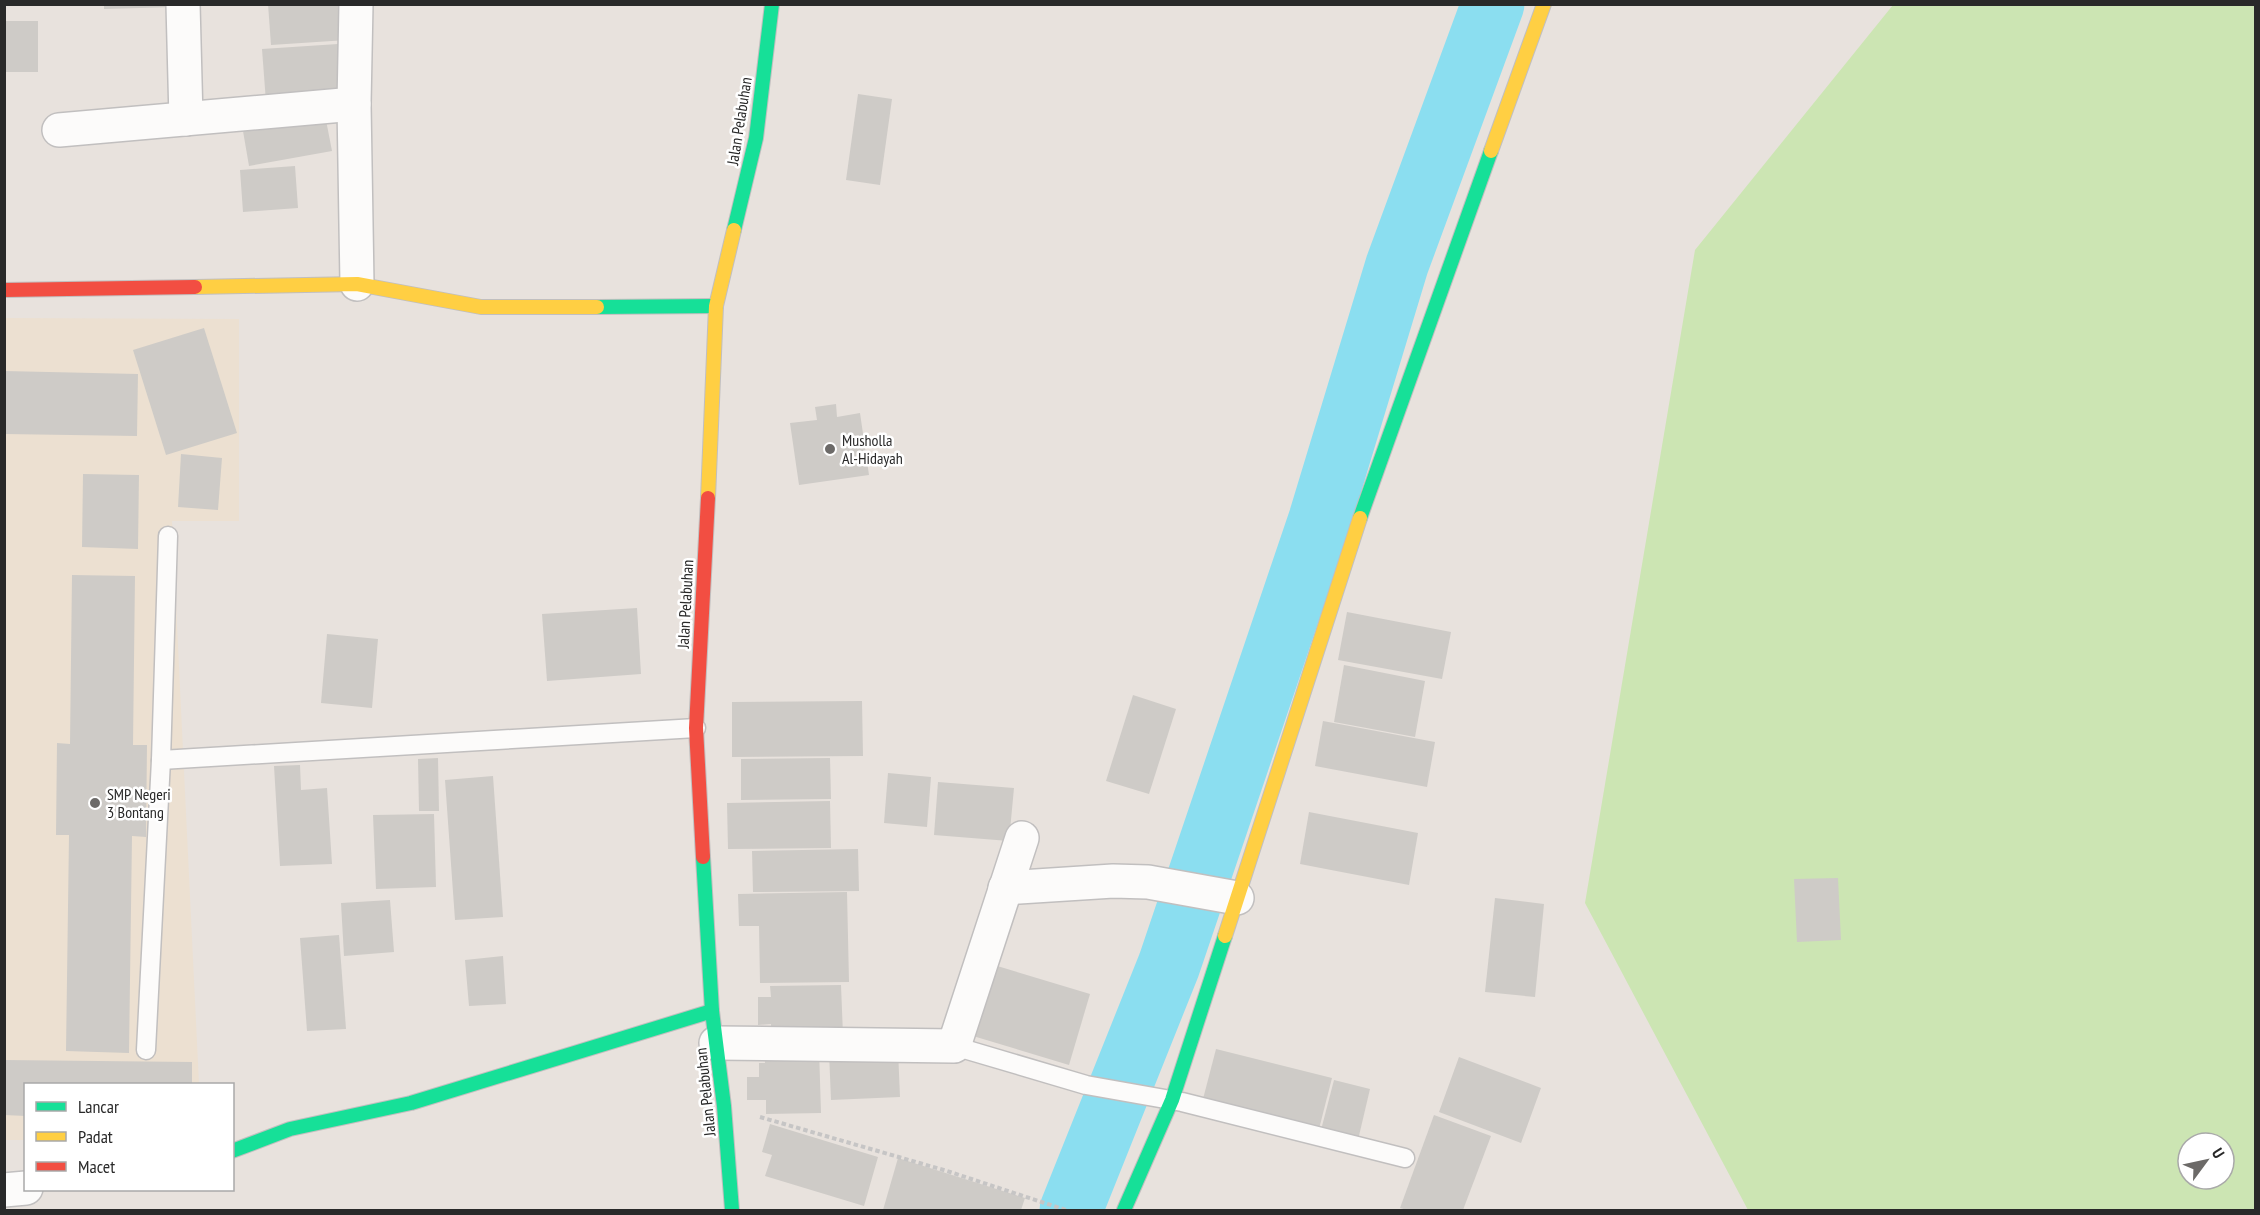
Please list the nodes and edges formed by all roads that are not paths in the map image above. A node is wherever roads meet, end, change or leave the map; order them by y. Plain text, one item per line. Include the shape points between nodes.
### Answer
1 (183, 4) edge
2 (356, 4) edge
3 (772, 4) edge
4 (1544, 4) edge
5 (354, 104) junction
6 (186, 119) junction
7 (59, 130) dead end
8 (357, 284) junction
9 (4, 290) edge
10 (716, 306) junction
11 (168, 536) dead end
12 (696, 728) junction
13 (162, 760) junction
14 (1022, 838) dead end
15 (1005, 888) junction
16 (1222, 895) junction
17 (714, 1027) junction
18 (954, 1046) junction
19 (146, 1050) dead end
20 (1172, 1100) junction
21 (234, 1150) edge
22 (1406, 1158) dead end
23 (24, 1188) edge
24 (4, 1190) edge
25 (732, 1210) edge
26 (1124, 1210) edge

1 - 6 street
2 - 5 street
3 - 10 street, Jalan Pelabuhan via 756,138
4 - 16 street
5 - 6 street
5 - 8 street
6 - 7 street
8 - 9 street
8 - 10 street via 481,307
10 - 12 street, Jalan Pelabuhan
11 - 13 lane
12 - 13 lane
12 - 17 street, Jalan Pelabuhan
13 - 19 lane
14 - 15 street
15 - 16 street via 1148,882
15 - 18 street
16 - 20 street
17 - 18 street
17 - 21 street via 411,1103 290,1129
17 - 25 street, Jalan Pelabuhan
18 - 20 lane via 1086,1085
20 - 22 lane
20 - 26 street
23 - 24 street

